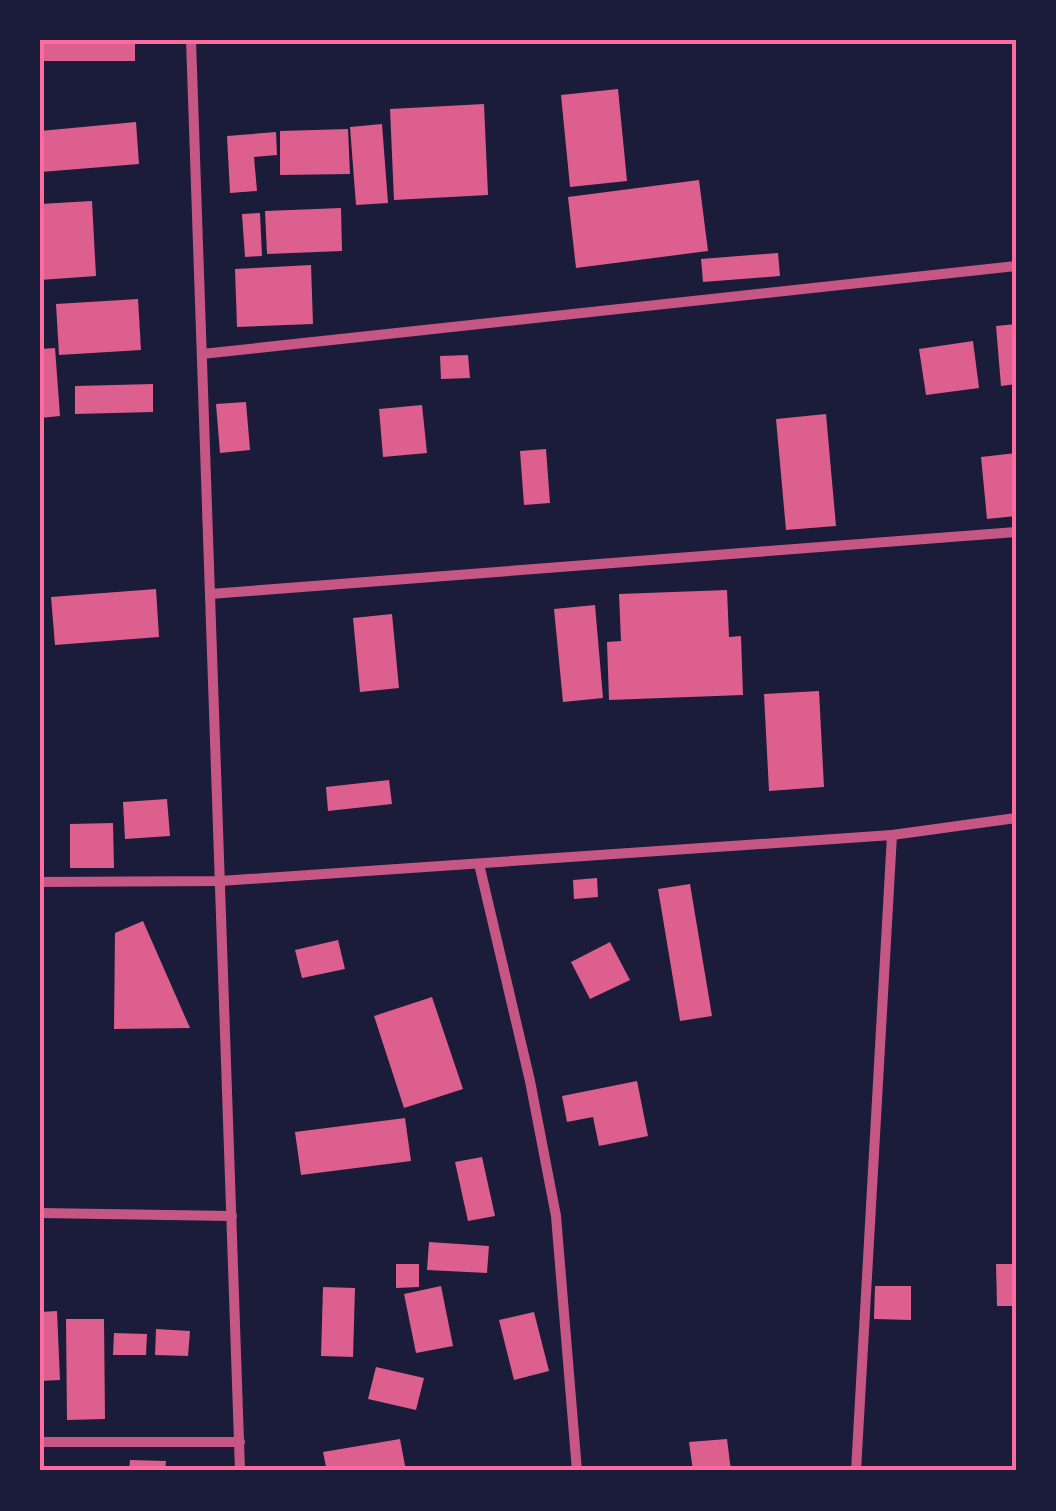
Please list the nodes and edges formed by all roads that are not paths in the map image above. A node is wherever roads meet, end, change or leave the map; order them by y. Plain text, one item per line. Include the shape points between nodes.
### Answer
1 (192, 40) edge
2 (1016, 266) edge
3 (202, 354) junction
4 (1016, 532) edge
5 (210, 594) junction
6 (1016, 818) edge
7 (892, 835) junction
8 (479, 864) junction
9 (40, 882) edge
10 (220, 882) junction
11 (40, 1214) edge
12 (232, 1216) junction
13 (40, 1442) edge
14 (240, 1442) junction
15 (240, 1471) edge
16 (577, 1471) edge
17 (856, 1471) edge

1 - 3 street
2 - 3 street
3 - 5 street
4 - 5 street
5 - 10 street
6 - 7 street
7 - 8 street
7 - 17 street
8 - 10 street
8 - 16 street via 556,1216
9 - 10 street
10 - 12 street
11 - 12 street
12 - 14 street
13 - 14 street
14 - 15 street

